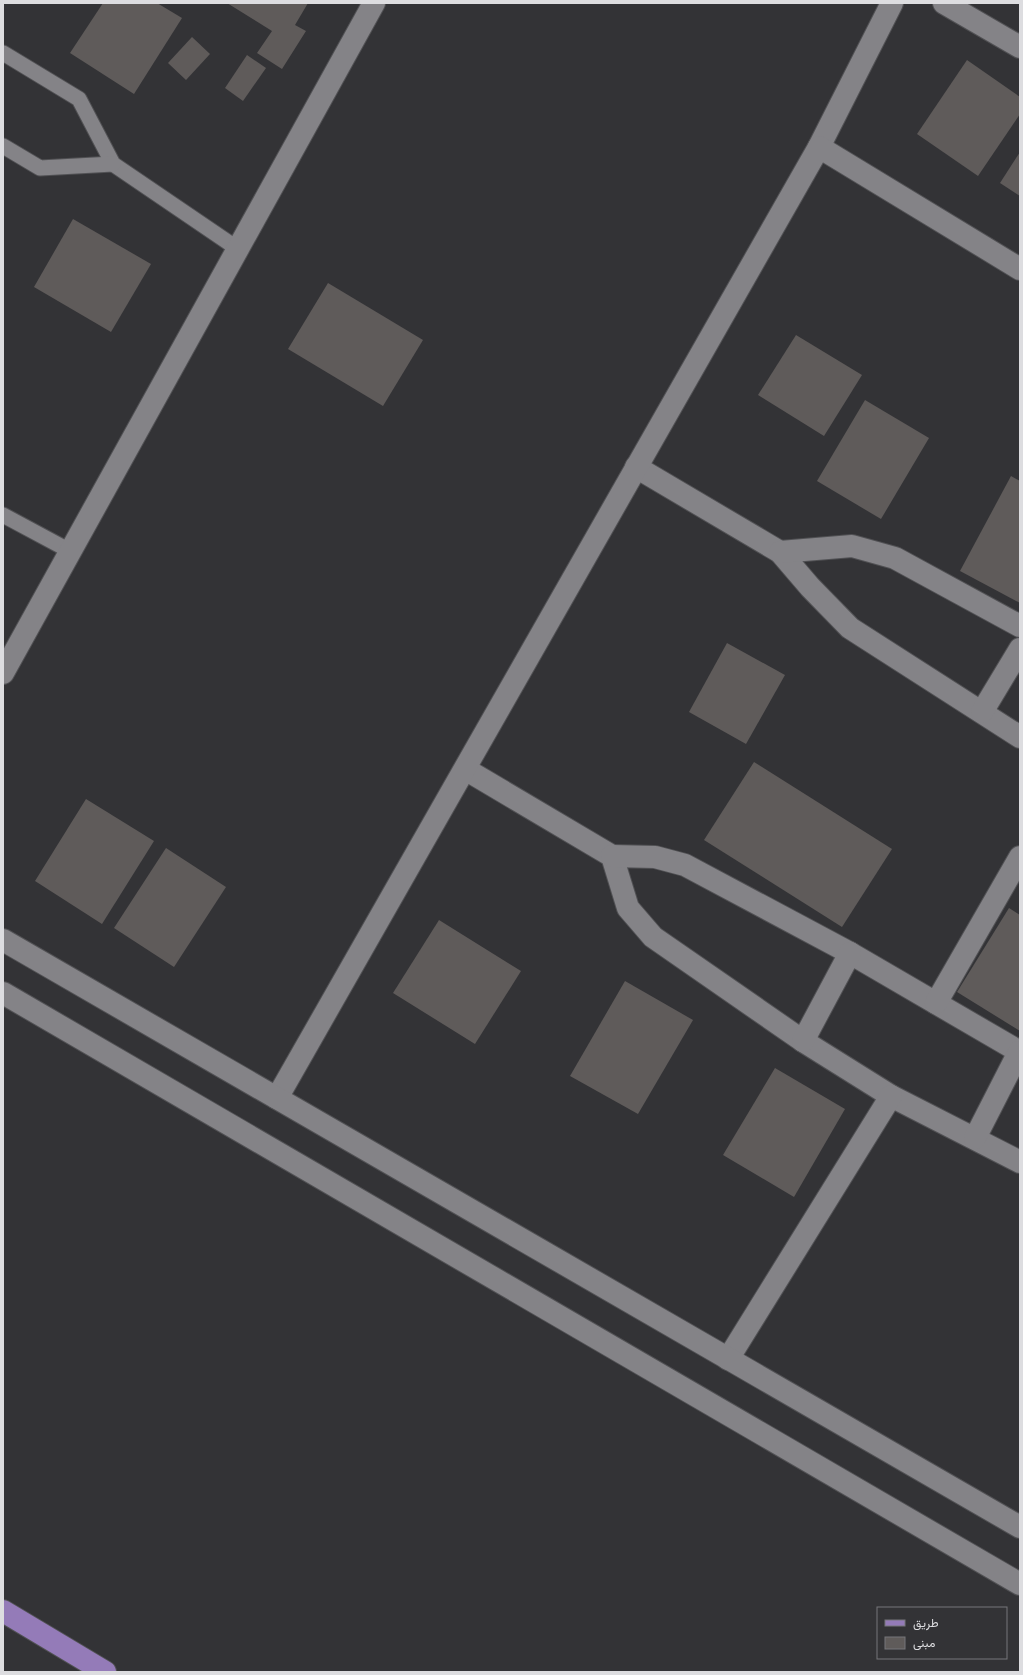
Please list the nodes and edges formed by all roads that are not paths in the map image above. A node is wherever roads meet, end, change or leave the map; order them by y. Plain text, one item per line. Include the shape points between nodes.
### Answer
1 (374, 3) edge
2 (892, 3) edge
3 (944, 3) edge
4 (1020, 47) edge
5 (3, 53) edge
6 (3, 146) edge
7 (819, 147) junction
8 (113, 164) junction
9 (238, 249) junction
10 (1020, 269) edge
11 (636, 467) junction
12 (3, 515) edge
13 (70, 551) junction
14 (780, 552) junction
15 (1020, 626) edge
16 (1020, 649) edge
17 (3, 673) edge
18 (982, 712) junction
19 (1020, 737) edge
20 (465, 769) junction
21 (612, 856) junction
22 (1020, 857) edge
23 (3, 940) edge
24 (850, 953) junction
25 (3, 993) edge
26 (936, 1003) junction
27 (803, 1041) junction
28 (1020, 1052) edge
29 (891, 1096) junction
30 (277, 1098) junction
31 (975, 1138) junction
32 (1020, 1162) edge
33 (728, 1358) junction
34 (1020, 1527) edge
35 (1020, 1584) edge
36 (3, 1611) edge
37 (105, 1672) edge

1 - 9 street
2 - 7 street
3 - 4 street
5 - 8 lane via 79,99
6 - 8 lane via 40,168
7 - 10 street
7 - 11 street
8 - 9 lane
9 - 13 street
11 - 14 street
11 - 20 street
12 - 13 lane
13 - 17 street
14 - 15 street via 852,546 896,558
14 - 18 street via 850,628
16 - 18 street
18 - 19 street
20 - 21 street
20 - 30 street
21 - 24 street via 655,857 685,865
21 - 27 street via 628,908 653,938
22 - 26 street
23 - 30 street
24 - 26 street
24 - 27 street
25 - 35 street
26 - 28 street
27 - 29 street
28 - 31 street
29 - 31 street
29 - 33 street
30 - 33 street
31 - 32 street
33 - 34 street
36 - 37 main road

